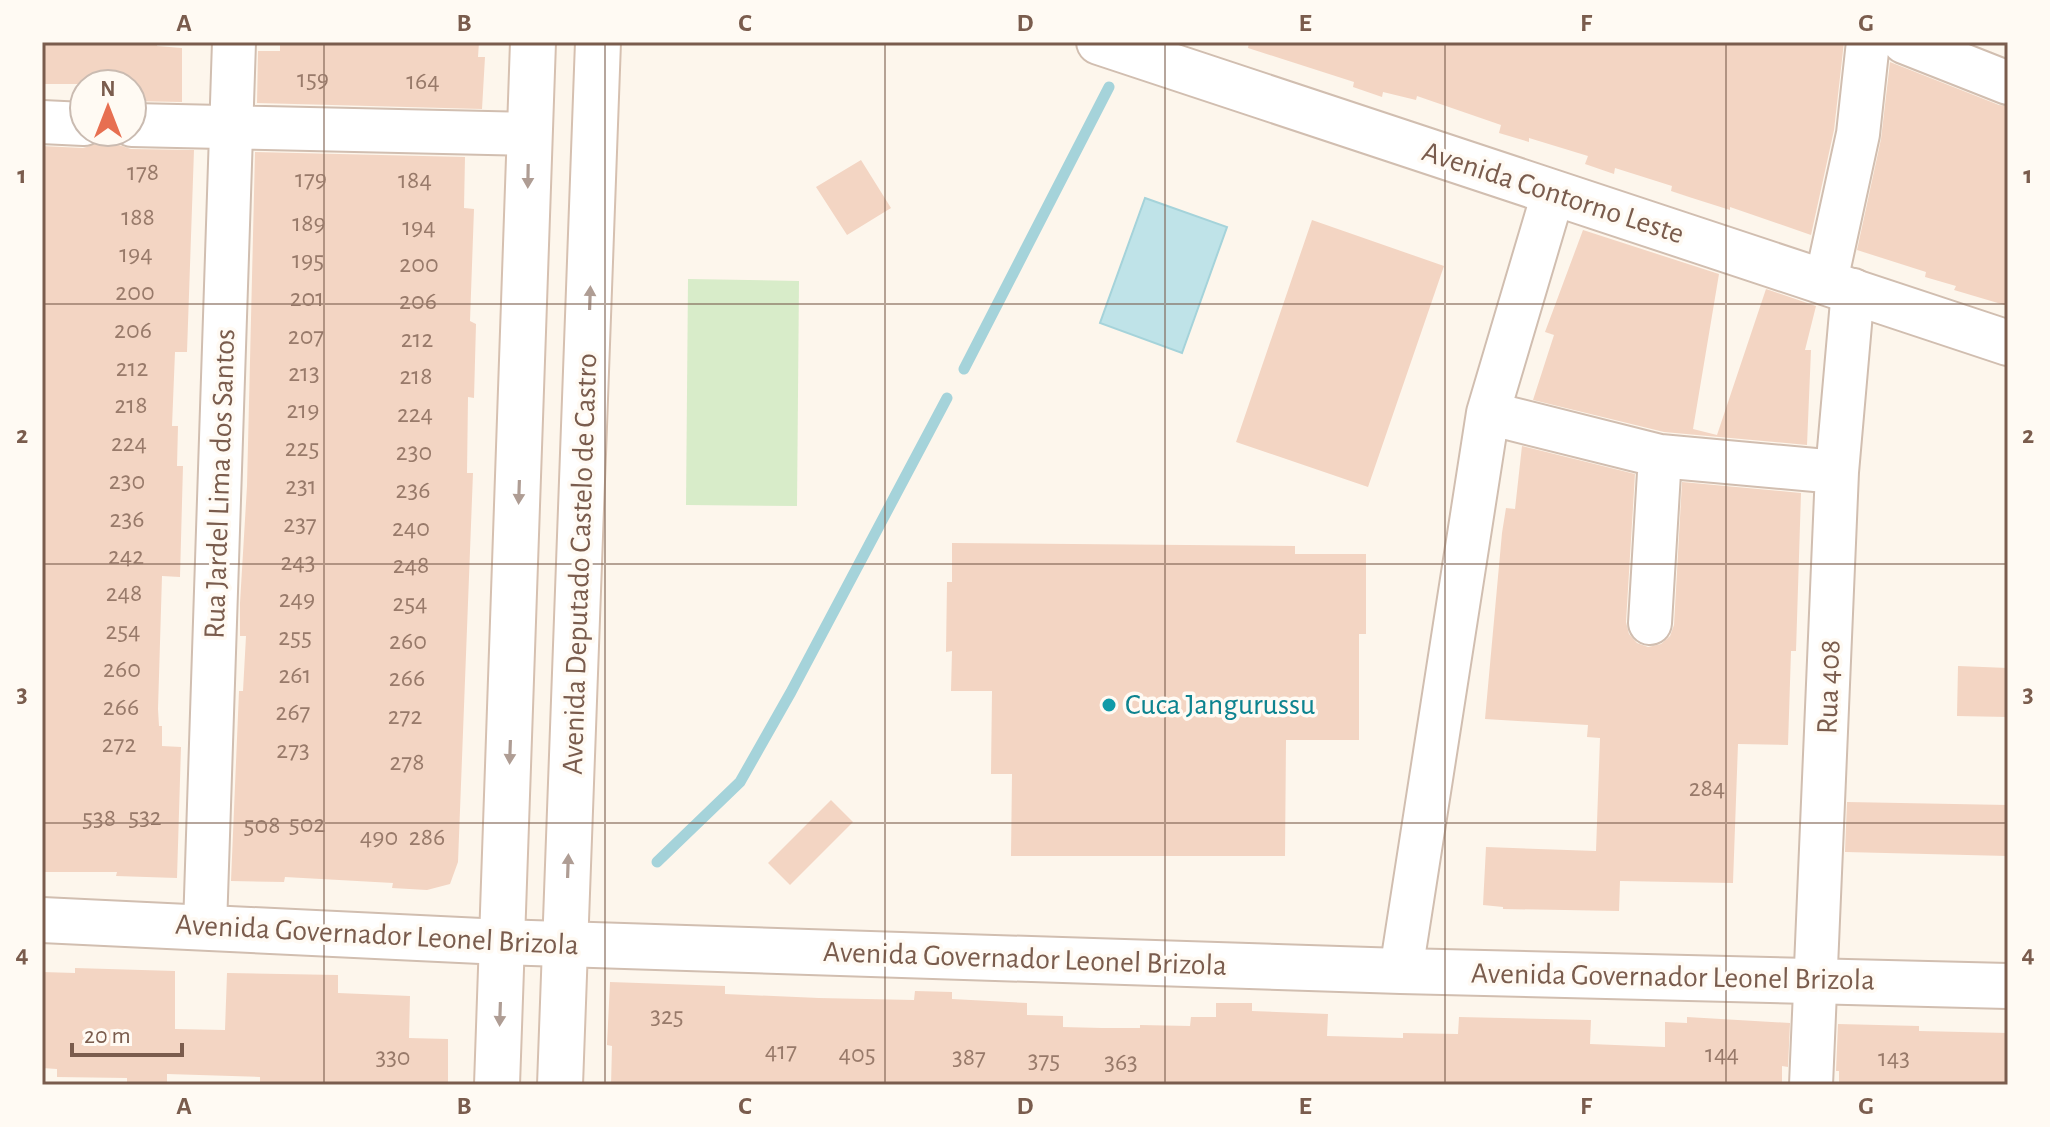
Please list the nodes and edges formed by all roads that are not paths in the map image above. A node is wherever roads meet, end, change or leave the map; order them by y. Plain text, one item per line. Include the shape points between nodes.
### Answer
1 (234, 42) edge
2 (533, 42) edge
3 (598, 42) edge
4 (1099, 42) edge
5 (1868, 42) edge
6 (1904, 42) edge
7 (2008, 83) edge
8 (42, 122) edge
9 (68, 123) edge
10 (148, 126) edge
11 (232, 129) junction
12 (529, 134) junction
13 (1553, 194) junction
14 (1840, 286) junction
15 (2008, 343) edge
16 (524, 352) junction
17 (588, 355) junction
18 (1488, 413) junction
19 (521, 439) junction
20 (585, 440) junction
21 (1660, 456) junction
22 (1837, 472) junction
23 (1650, 623) dead end
24 (42, 920) edge
25 (205, 927) junction
26 (502, 942) junction
27 (565, 944) junction
28 (1401, 971) junction
29 (1817, 981) junction
30 (2008, 986) edge
31 (497, 1085) edge
32 (560, 1085) edge
33 (1811, 1085) edge

1 - 11 street, Rua Jardel Lima dos Santos
2 - 12 street, Avenida Deputado Castelo de Castro
17 -> 3 street, Avenida Deputado Castelo de Castro
4 - 13 street, Avenida Contorno Leste
5 - 14 street, Rua 408
6 - 7 street
8 - 9 street
10 - 11 street
11 - 12 street
11 - 25 street, Rua Jardel Lima dos Santos
12 -> 16 street, Avenida Deputado Castelo de Castro
13 - 14 street, Avenida Contorno Leste
13 - 18 street
14 - 15 street, Avenida Contorno Leste
14 - 22 street, Rua 408
16 - 17 street
16 - 19 street, Avenida Deputado Castelo de Castro
17 - 20 street, Avenida Deputado Castelo de Castro
18 - 21 street
18 - 28 street
19 - 20 street
19 -> 26 street, Avenida Deputado Castelo de Castro
27 -> 20 street, Avenida Deputado Castelo de Castro
21 - 22 street
21 - 23 street
22 - 29 street, Rua 408
24 - 25 street, Avenida Governador Leonel Brizola
25 - 26 street, Avenida Governador Leonel Brizola
26 - 27 street, Avenida Governador Leonel Brizola
26 -> 31 street, Avenida Deputado Castelo de Castro
27 - 28 street, Avenida Governador Leonel Brizola
27 - 32 street, Avenida Deputado Castelo de Castro
28 - 29 street, Avenida Governador Leonel Brizola
29 - 30 street, Avenida Governador Leonel Brizola
29 - 33 street, Rua 408

